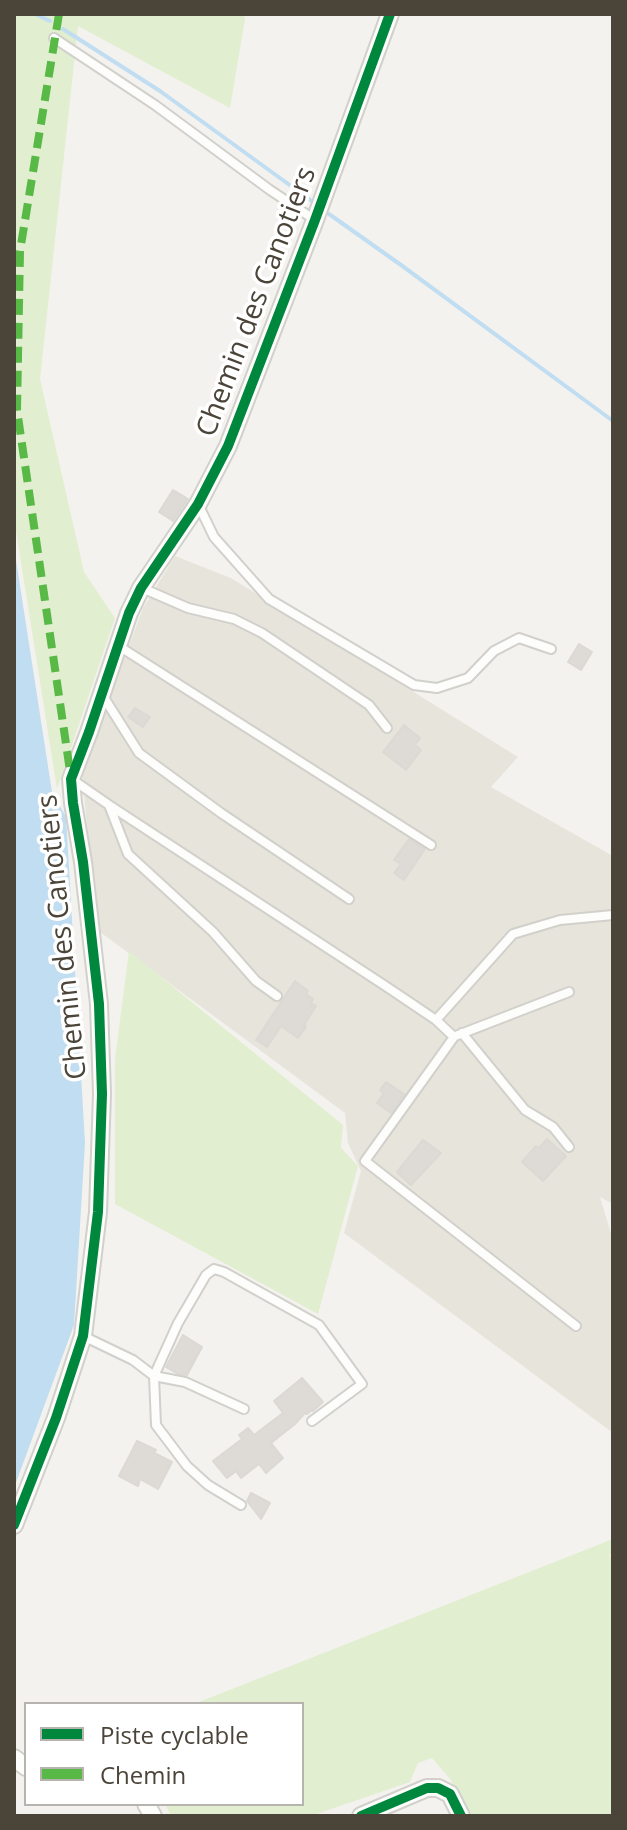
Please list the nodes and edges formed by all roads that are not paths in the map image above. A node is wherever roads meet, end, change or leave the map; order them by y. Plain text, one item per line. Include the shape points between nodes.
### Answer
1 (390, 14) edge
2 (54, 38) dead end
3 (315, 220) junction
4 (198, 504) junction
5 (141, 588) junction
6 (117, 645) junction
7 (551, 649) dead end
8 (101, 694) junction
9 (387, 728) dead end
10 (71, 779) junction
11 (109, 805) junction
12 (431, 845) dead end
13 (349, 899) dead end
14 (613, 915) edge
15 (569, 992) dead end
16 (277, 996) dead end
17 (436, 1020) junction
18 (458, 1035) junction
19 (569, 1147) dead end
20 (576, 1326) dead end
21 (83, 1336) junction
22 (154, 1376) junction
23 (244, 1409) dead end
24 (312, 1421) dead end
25 (241, 1505) dead end
26 (14, 1525) edge
27 (361, 1816) edge
28 (461, 1816) edge

1 - 3 street, Chemin des Canotiers
2 - 3 lane
3 - 4 street, Chemin des Canotiers via 228,446
4 - 5 street, Chemin des Canotiers
4 - 7 lane via 214,537 269,599 414,685 437,688 468,678 494,651 519,638
5 - 6 street, Chemin des Canotiers
5 - 9 lane via 262,633 369,705
6 - 8 street, Chemin des Canotiers
6 - 12 lane
8 - 10 street, Chemin des Canotiers
8 - 13 lane via 139,753
10 - 11 lane
10 - 21 street, Chemin des Canotiers via 99,1004 102,1094 98,1212
11 - 16 lane via 128,854
11 - 17 lane
14 - 17 lane via 560,920 513,934
15 - 18 lane
17 - 18 lane
18 - 19 lane via 525,1110 553,1127
18 - 20 lane via 365,1161
21 - 22 lane
21 - 26 street, Chemin des Canotiers
22 - 23 lane via 185,1382
22 - 24 lane via 178,1323 214,1269 319,1325 362,1384
22 - 25 lane via 156,1425 187,1466
27 - 28 street via 427,1788 450,1794

